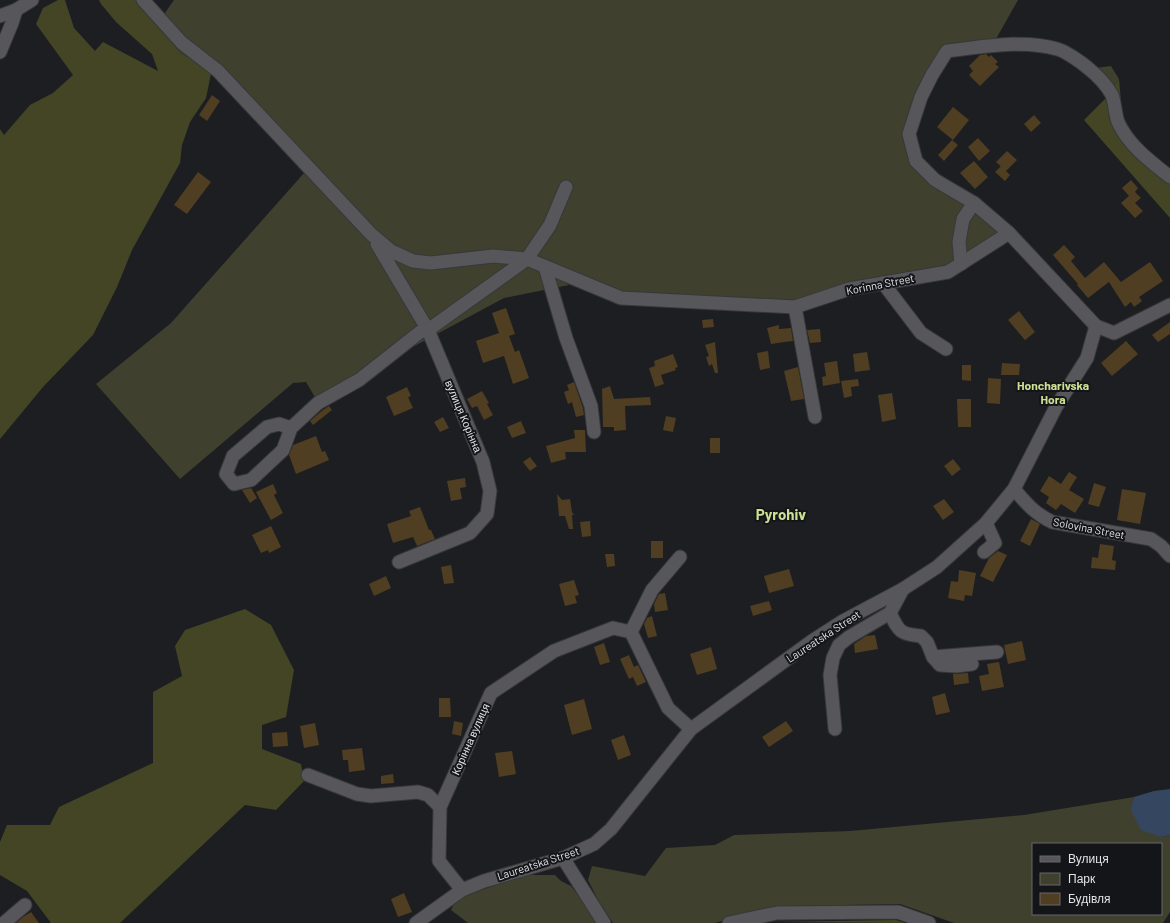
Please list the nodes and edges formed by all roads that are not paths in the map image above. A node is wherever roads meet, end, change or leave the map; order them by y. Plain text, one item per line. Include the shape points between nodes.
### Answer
1 (32, 0) edge
2 (143, 0) edge
3 (16, 10) junction
4 (0, 16) edge
5 (0, 52) edge
6 (1170, 177) edge
7 (566, 187) dead end
8 (974, 203) junction
9 (1009, 233) junction
10 (372, 234) junction
11 (527, 259) junction
12 (961, 264) junction
13 (545, 267) junction
14 (883, 283) junction
15 (1170, 305) edge
16 (795, 308) junction
17 (1096, 326) junction
18 (428, 330) junction
19 (946, 349) dead end
20 (815, 417) dead end
21 (291, 428) junction
22 (594, 432) dead end
23 (1014, 489) junction
24 (986, 523) junction
25 (984, 552) dead end
26 (1170, 556) edge
27 (680, 557) dead end
28 (400, 562) dead end
29 (904, 589) junction
30 (890, 613) junction
31 (631, 632) junction
32 (997, 652) dead end
33 (932, 657) junction
34 (972, 664) dead end
35 (691, 728) junction
36 (836, 728) dead end
37 (308, 775) dead end
38 (440, 807) junction
39 (563, 858) junction
40 (462, 890) junction
41 (25, 905) dead end
42 (4, 923) edge
43 (416, 923) edge
44 (604, 923) edge
45 (729, 923) edge
46 (929, 923) edge

1 - 3 street
2 - 10 street via 182,43 218,71
3 - 4 street
3 - 5 street
6 - 8 street via 1124,133 1118,121 1112,96 1102,79 1058,49 1029,44 948,51 921,97 909,134 916,161 935,180
7 - 11 street via 550,225
8 - 9 street
8 - 12 street via 963,219 959,242
9 - 12 street, Korinna Street
9 - 17 street
10 - 11 street, Korinna Street via 391,252 413,261 431,263 493,256
10 - 18 street, вулиця Корінна
11 - 13 street, Korinna Street
11 - 18 street
12 - 14 street, Korinna Street via 948,272
13 - 16 street, Korinna Street via 620,298
13 - 22 street via 566,338 591,406
14 - 16 street, Korinna Street via 849,289
14 - 19 street via 921,333
15 - 17 street via 1114,333
16 - 20 street
17 - 23 street, Laureatska Street via 1087,358 1056,407
18 - 21 street via 420,332 359,380 318,403
18 - 28 street, вулиця Корінна via 484,462 490,490 487,514 470,533
21 - 21 street via 279,424 267,427 233,456 226,474 234,484 251,480 283,450
23 - 24 street, Laureatska Street
23 - 26 street, Solovina Street via 1040,516 1052,522 1151,539
24 - 25 street via 995,543
24 - 29 street, Laureatska Street via 936,567
27 - 31 street via 652,590
29 - 30 street
29 - 35 street, Laureatska Street via 843,621 812,641
30 - 33 street via 897,628 907,635 921,636 927,642
30 - 36 street via 839,645 833,658 830,675
31 - 35 street via 668,708
31 - 38 street, Корінна вулиця via 613,628 554,651 490,693
32 - 33 street
33 - 34 street via 940,665
35 - 39 street, Laureatska Street via 611,829 594,844
37 - 38 street via 357,794 428,794
38 - 40 street, Корінна вулиця via 439,861
39 - 40 street, Laureatska Street
39 - 44 street
40 - 43 street, Laureatska Street
41 - 42 street
45 - 46 street via 777,913 898,912

